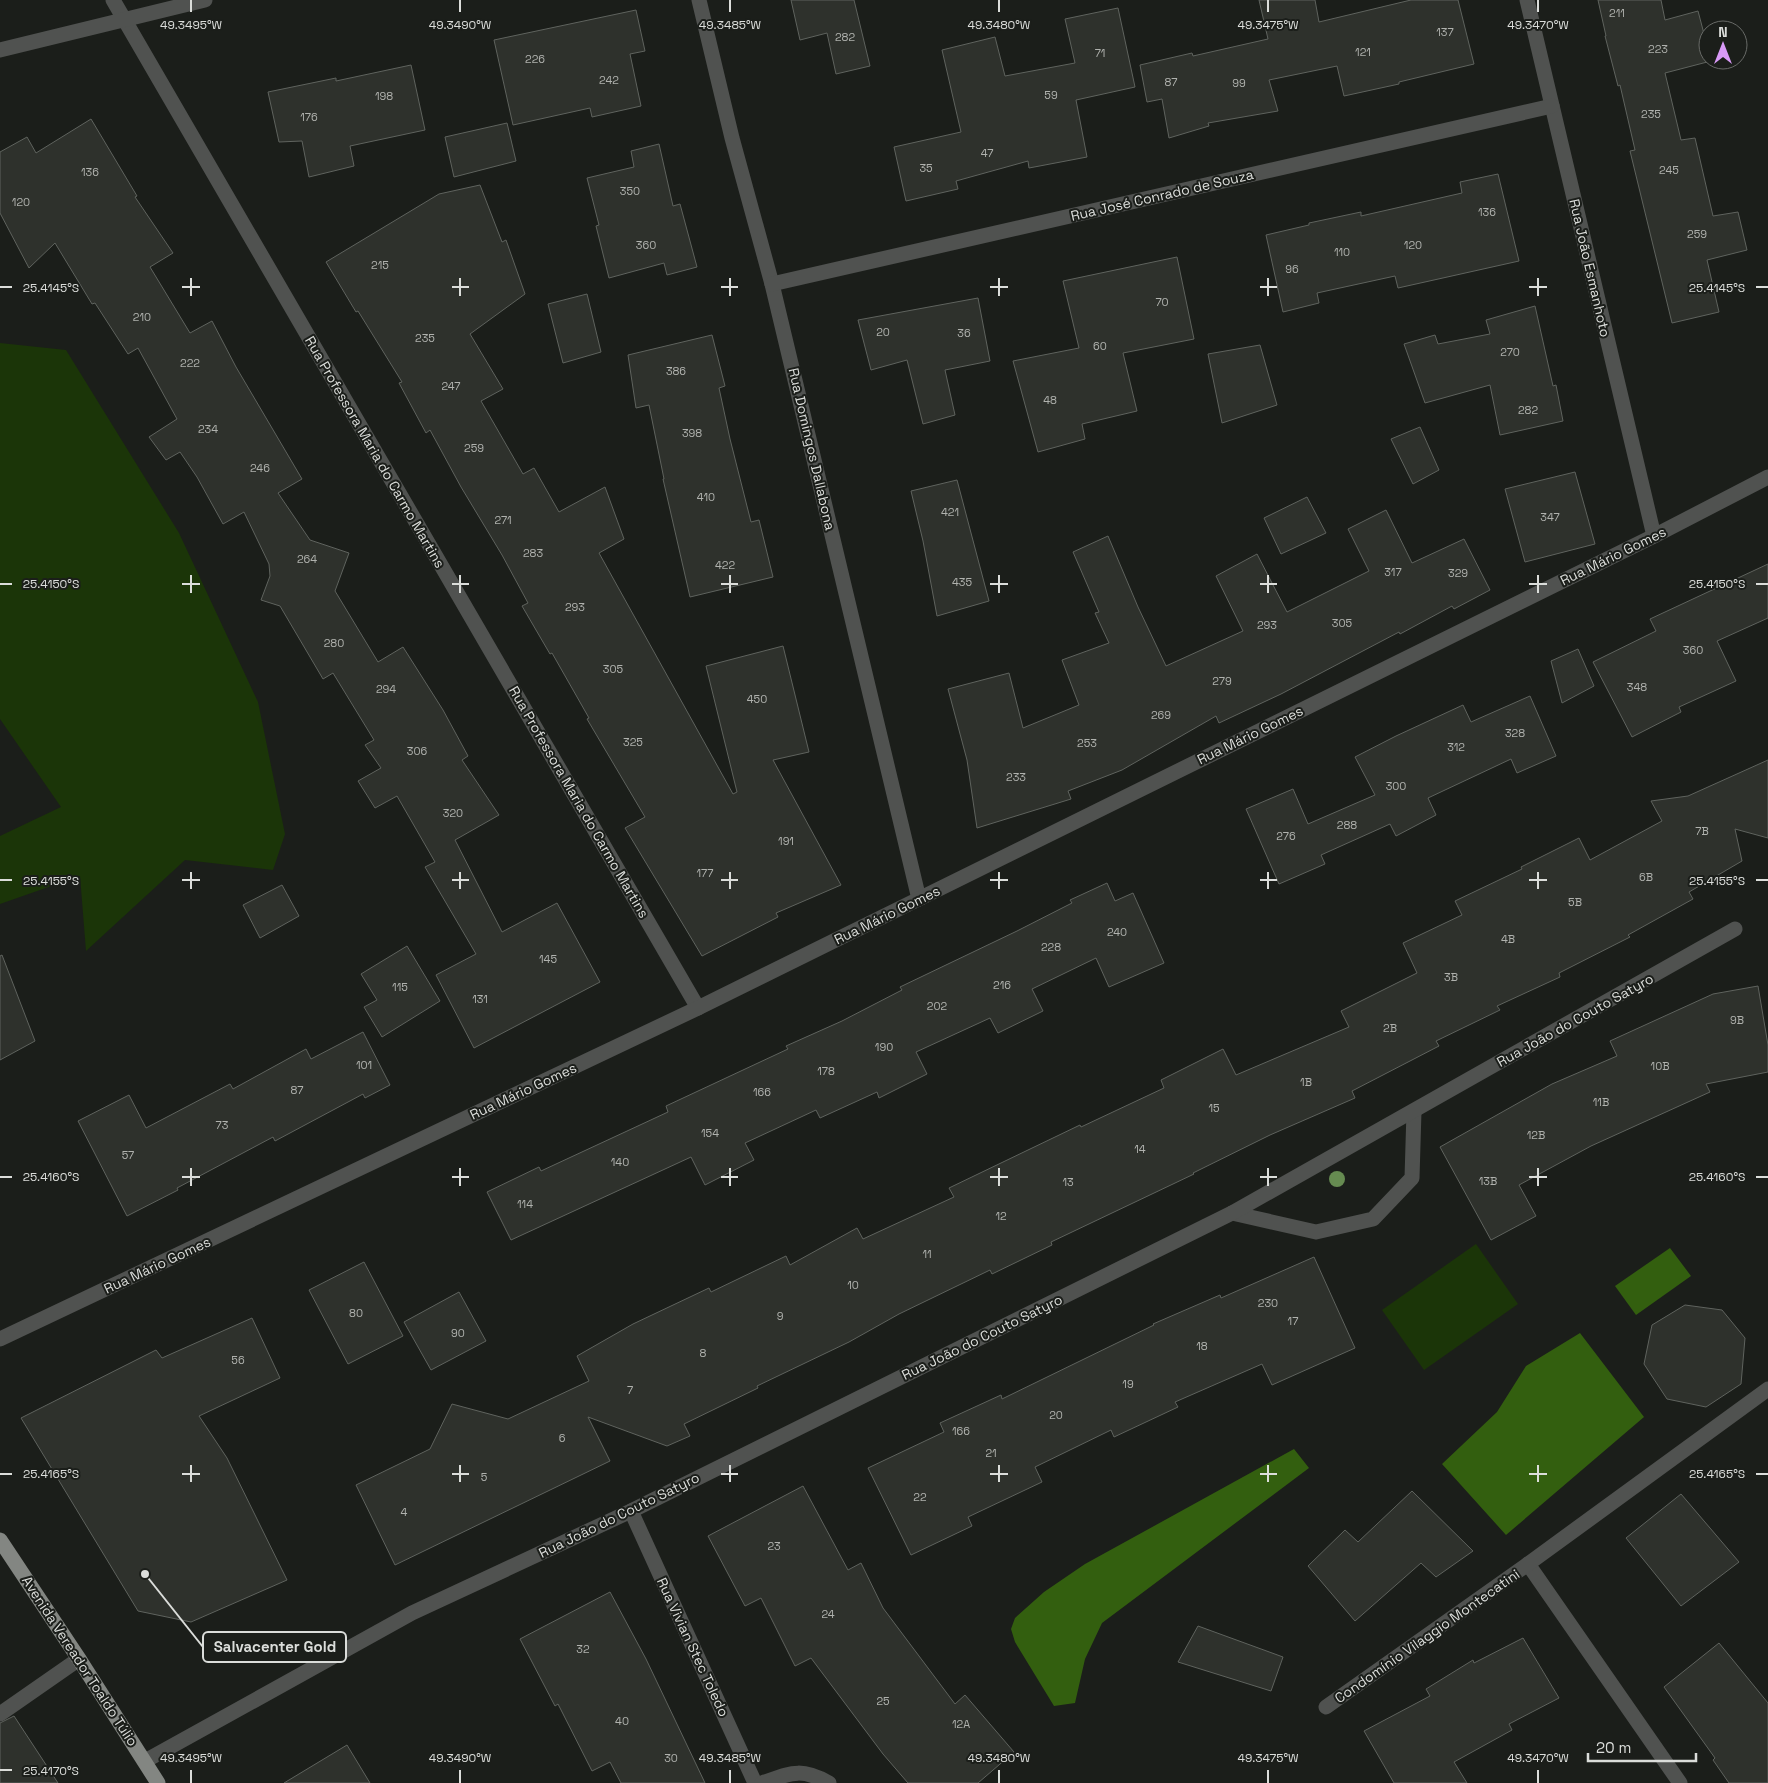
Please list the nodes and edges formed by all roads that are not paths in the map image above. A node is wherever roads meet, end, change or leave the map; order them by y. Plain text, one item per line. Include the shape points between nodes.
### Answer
1 (113, 0) edge
2 (205, 0) edge
3 (699, 0) edge
4 (1527, 0) edge
5 (124, 19) junction
6 (0, 50) edge
7 (1552, 106) junction
8 (772, 284) junction
9 (1768, 477) edge
10 (1654, 536) junction
11 (919, 899) junction
12 (1736, 929) dead end
13 (698, 1008) junction
14 (1414, 1111) junction
15 (1232, 1213) junction
16 (0, 1339) edge
17 (1768, 1389) edge
18 (630, 1511) junction
19 (0, 1540) edge
20 (1528, 1564) junction
21 (79, 1659) junction
22 (1326, 1707) dead end
23 (0, 1714) edge
24 (145, 1761) junction
25 (158, 1783) edge
26 (755, 1783) edge
27 (762, 1783) edge
28 (829, 1783) edge
29 (1680, 1783) edge

1 - 5 street, Rua Professora Maria do Carmo Martins
2 - 5 street
3 - 8 street, Rua Domingos Dallabona
4 - 7 street, Rua João Esmanhoto
5 - 6 street
5 - 13 street, Rua Professora Maria do Carmo Martins
7 - 8 street, Rua José Conrado de Souza
7 - 10 street, Rua João Esmanhoto
8 - 11 street, Rua Domingos Dallabona
9 - 10 street, Rua Mário Gomes
10 - 11 street, Rua Mário Gomes
11 - 13 street, Rua Mário Gomes
12 - 14 street, Rua João do Couto Satyro
13 - 16 street, Rua Mário Gomes
14 - 15 street, Rua João do Couto Satyro
14 - 15 street via 1412,1178 1373,1218 1316,1232
15 - 18 street, Rua João do Couto Satyro
17 - 20 street, Condomínio Vilaggio Montecatini
18 - 24 street, Rua João do Couto Satyro via 412,1613
18 - 26 street, Rua Vivian Stec Toledo
19 - 21 main road, Avenida Vereador Toaldo Túlio
20 - 22 street, Condomínio Vilaggio Montecatini
20 - 29 street, Condomínio Vilaggio Montecatini
21 - 23 street
21 - 24 main road, Avenida Vereador Toaldo Túlio
24 - 25 main road, Avenida Vereador Toaldo Túlio
27 - 28 street via 793,1773 814,1775

